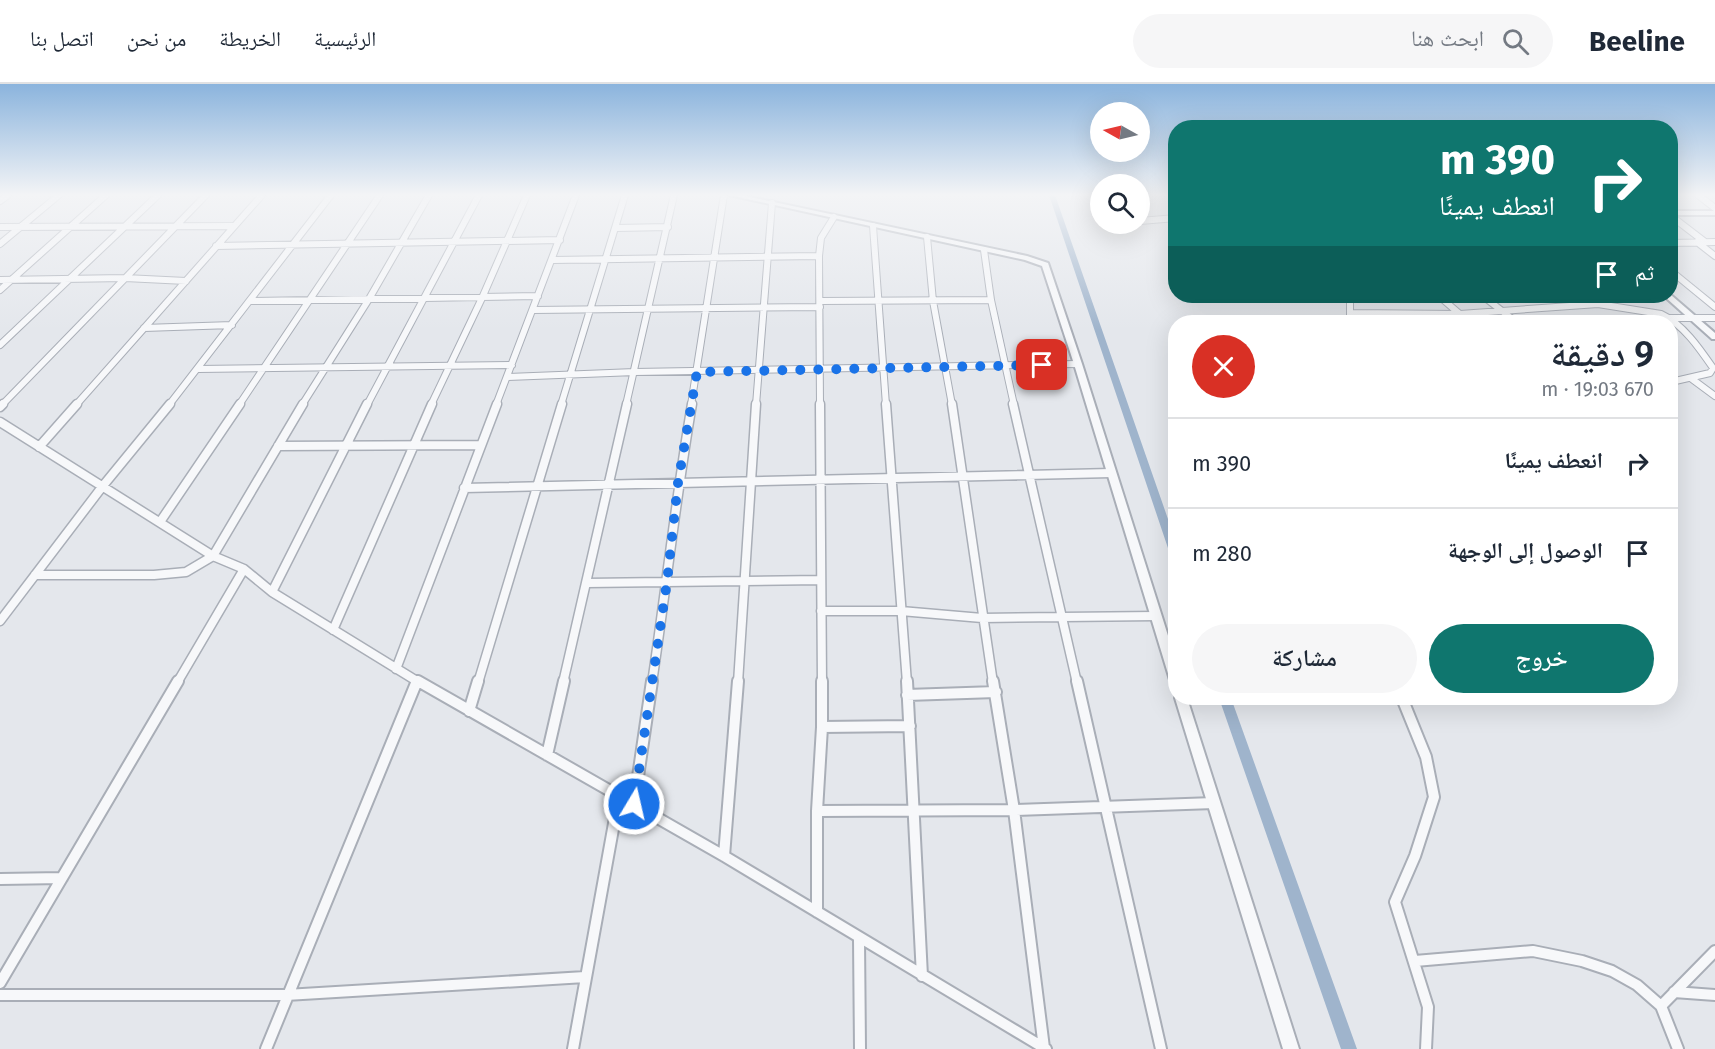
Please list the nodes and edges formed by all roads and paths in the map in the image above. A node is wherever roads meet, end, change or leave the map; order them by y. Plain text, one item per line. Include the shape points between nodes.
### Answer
1 (55, 240) edge
2 (110, 240) edge
3 (163, 240) edge
4 (221, 240) edge
5 (298, 240) edge
6 (558, 240) edge
7 (560, 240) edge
8 (613, 240) edge
9 (665, 240) edge
10 (716, 240) edge
11 (768, 240) edge
12 (821, 240) edge
13 (874, 240) edge
14 (927, 240) edge
15 (940, 240) edge
16 (1703, 240) edge
17 (507, 241) junction
18 (348, 242) junction
19 (403, 242) junction
20 (456, 242) junction
21 (1705, 242) junction
22 (1715, 242) edge
23 (1678, 243) edge
24 (1697, 243) junction
25 (295, 244) junction
26 (216, 246) junction
27 (984, 250) junction
28 (819, 256) junction
29 (1715, 256) edge
30 (713, 257) junction
31 (766, 257) junction
32 (660, 258) junction
33 (607, 259) junction
34 (553, 260) junction
35 (1678, 277) edge
36 (125, 278) junction
37 (69, 279) junction
38 (0, 280) edge
39 (12, 280) junction
40 (186, 281) junction
41 (0, 290) edge
42 (538, 296) junction
43 (482, 298) junction
44 (369, 299) junction
45 (308, 300) junction
46 (424, 300) junction
47 (991, 300) junction
48 (251, 301) junction
49 (933, 301) junction
50 (879, 302) junction
51 (1350, 303) edge
52 (1447, 303) edge
53 (1492, 303) edge
54 (1594, 303) edge
55 (1676, 303) edge
56 (820, 304) junction
57 (1598, 304) junction
58 (1715, 307) edge
59 (765, 308) junction
60 (649, 309) junction
61 (708, 309) junction
62 (533, 310) junction
63 (591, 310) junction
64 (1502, 311) junction
65 (1350, 313) joint
66 (1460, 314) junction
67 (1507, 315) edge
68 (1662, 315) edge
69 (1678, 318) edge
70 (1694, 318) junction
71 (1715, 318) edge
72 (232, 325) junction
73 (1678, 326) edge
74 (144, 328) junction
75 (1711, 330) edge
76 (1715, 337) edge
77 (0, 345) edge
78 (1078, 364) junction
79 (512, 365) junction
80 (448, 366) junction
81 (386, 367) junction
82 (947, 367) junction
83 (1005, 367) junction
84 (324, 368) junction
85 (885, 368) junction
86 (198, 369) junction
87 (263, 369) junction
88 (821, 370) junction
89 (634, 372) junction
90 (697, 372) junction
91 (760, 372) junction
92 (571, 375) junction
93 (507, 377) junction
94 (1692, 379) junction
95 (1678, 381) edge
96 (1715, 396) edge
97 (0, 407) edge
98 (0, 423) edge
99 (480, 445) junction
100 (278, 446) junction
101 (39, 447) junction
102 (345, 447) junction
103 (414, 447) junction
104 (1111, 473) junction
105 (1031, 474) junction
106 (962, 476) junction
107 (891, 478) junction
108 (821, 480) junction
109 (750, 481) junction
110 (678, 483) junction
111 (608, 485) junction
112 (102, 487) junction
113 (536, 487) junction
114 (464, 488) junction
115 (160, 522) junction
116 (213, 556) junction
117 (244, 569) junction
118 (35, 575) junction
119 (821, 580) junction
120 (746, 581) junction
121 (667, 582) junction
122 (587, 583) junction
123 (272, 592) junction
124 (821, 611) junction
125 (901, 611) junction
126 (1064, 616) junction
127 (1156, 616) junction
128 (982, 618) junction
129 (0, 621) edge
130 (333, 630) junction
131 (1168, 654) edge
132 (396, 669) junction
133 (417, 681) junction
134 (996, 692) junction
135 (908, 695) junction
136 (1183, 705) edge
137 (1405, 705) edge
138 (469, 711) junction
139 (910, 726) junction
140 (822, 727) junction
141 (547, 755) junction
142 (618, 796) junction
143 (634, 804) junction
144 (1214, 804) junction
145 (1106, 805) junction
146 (914, 810) junction
147 (1014, 810) junction
148 (817, 811) junction
149 (724, 856) junction
150 (62, 878) junction
151 (0, 879) edge
152 (817, 912) junction
153 (859, 939) junction
154 (1715, 951) edge
155 (1415, 961) junction
156 (922, 976) junction
157 (585, 977) junction
158 (0, 983) edge
159 (1674, 992) junction
160 (0, 995) edge
161 (286, 995) junction
162 (1715, 995) edge
163 (1661, 1006) junction
164 (1045, 1048) edge
165 (266, 1049) edge
166 (573, 1049) edge
167 (860, 1049) edge
168 (1161, 1049) edge
169 (1291, 1049) edge
170 (1426, 1049) edge
171 (1678, 1049) edge

1 - 39 street
2 - 37 street
3 - 36 street
4 - 26 street
5 - 25 street
6 - 17 street
7 - 34 street
8 - 33 street
9 - 32 street
10 - 30 street
11 - 31 street
12 - 28 street
13 - 50 street
14 - 49 street
15 - 27 street
16 - 21 street
17 - 20 street
17 - 43 street
18 - 19 street
18 - 25 street
18 - 45 street
19 - 20 street
19 - 44 street
20 - 46 street
21 - 22 street
21 - 24 street
23 - 24 street
24 - 29 street
25 - 26 street
25 - 48 street
26 - 40 street
27 - 47 street
27 - 78 street via 1045,265
28 - 31 street
28 - 56 street
30 - 31 street
30 - 32 street
30 - 61 street
31 - 59 street
32 - 33 street
32 - 60 street
33 - 34 street
33 - 63 street
34 - 42 street
35 - 58 street
36 - 37 street
36 - 40 street
36 - 97 street
37 - 39 street
37 - 77 street
38 - 39 street
39 - 41 street
40 - 74 street
42 - 43 street
42 - 62 street
43 - 46 street
43 - 80 street
44 - 45 street
44 - 46 street
44 - 84 street
45 - 48 street
45 - 87 street
46 - 81 street
47 - 49 street
47 - 83 street
48 - 72 street
49 - 50 street
49 - 82 street
50 - 56 street
50 - 85 street
51 - 65 street
52 - 66 street
53 - 64 street
54 - 57 street
55 - 70 street
56 - 59 street
56 - 88 street
57 - 64 street
57 - 68 street
59 - 61 street
59 - 91 street
60 - 61 street
60 - 63 street
60 - 89 street
61 - 90 street
62 - 63 street
62 - 79 street
63 - 92 street
64 - 66 street
64 - 67 street
65 - 66 street
69 - 70 street
70 - 71 street
70 - 75 street
72 - 74 street
72 - 86 street
73 - 94 street via 1713,368 1710,373
74 - 101 street
75 - 76 street
78 - 83 street
78 - 104 street
79 - 80 street
79 - 93 street
80 - 81 street
80 - 103 street
81 - 84 street
81 - 102 street
82 - 83 street
82 - 85 street
82 - 106 street
83 - 105 street
84 - 87 street
84 - 100 street
85 - 88 street
85 - 107 street
86 - 87 street
86 - 112 street
87 - 115 street
88 - 91 street
88 - 108 street
89 - 90 street
89 - 92 street
89 - 111 street
90 - 91 street
90 - 110 street
91 - 109 street
92 - 93 street
92 - 113 street
93 - 99 street
94 - 95 street
94 - 96 street
98 - 101 street
99 - 103 street
99 - 114 street
100 - 102 street
100 - 116 street
101 - 112 street
102 - 103 street
102 - 123 street
103 - 130 street
104 - 105 street
104 - 127 street
105 - 106 street
105 - 126 street
106 - 107 street
106 - 128 street
107 - 108 street
107 - 125 street
108 - 109 street
108 - 119 street
109 - 110 street
109 - 120 street
110 - 111 street
110 - 121 street
111 - 113 street
111 - 122 street
112 - 115 street
112 - 118 street
113 - 114 street
113 - 138 street
114 - 132 street
115 - 116 street
116 - 117 street
116 - 118 street via 186,572
117 - 123 street
117 - 150 street
118 - 129 street
119 - 120 street
119 - 124 street
120 - 121 street
120 - 149 street
121 - 122 street
121 - 143 street
122 - 141 street
123 - 130 street
124 - 125 street
124 - 140 street
125 - 128 street
125 - 135 street
126 - 127 street
126 - 128 street
126 - 145 street
127 - 131 street
128 - 134 street
130 - 132 street
132 - 133 street
133 - 138 street
133 - 161 street
134 - 135 street
134 - 147 street
135 - 139 street
136 - 144 street
137 - 155 street via 1426,757 1434,797 1415,856 1396,893 1396,912
138 - 141 street
139 - 140 street
139 - 146 street
140 - 148 street
141 - 142 street
142 - 143 street
142 - 157 street
143 - 149 street
144 - 145 street
144 - 169 street
145 - 147 street
145 - 168 street
146 - 147 street
146 - 148 street
146 - 156 street
147 - 164 street
148 - 152 street
149 - 152 street
150 - 151 street
150 - 158 street
152 - 153 street
153 - 156 street
153 - 167 street
154 - 159 street
155 - 163 street via 1533,951 1556,955 1612,971 1637,985
155 - 170 street via 1428,1007
156 - 164 street
157 - 161 street
157 - 166 street
159 - 162 street
159 - 163 street
160 - 161 street
161 - 165 street
163 - 171 street

